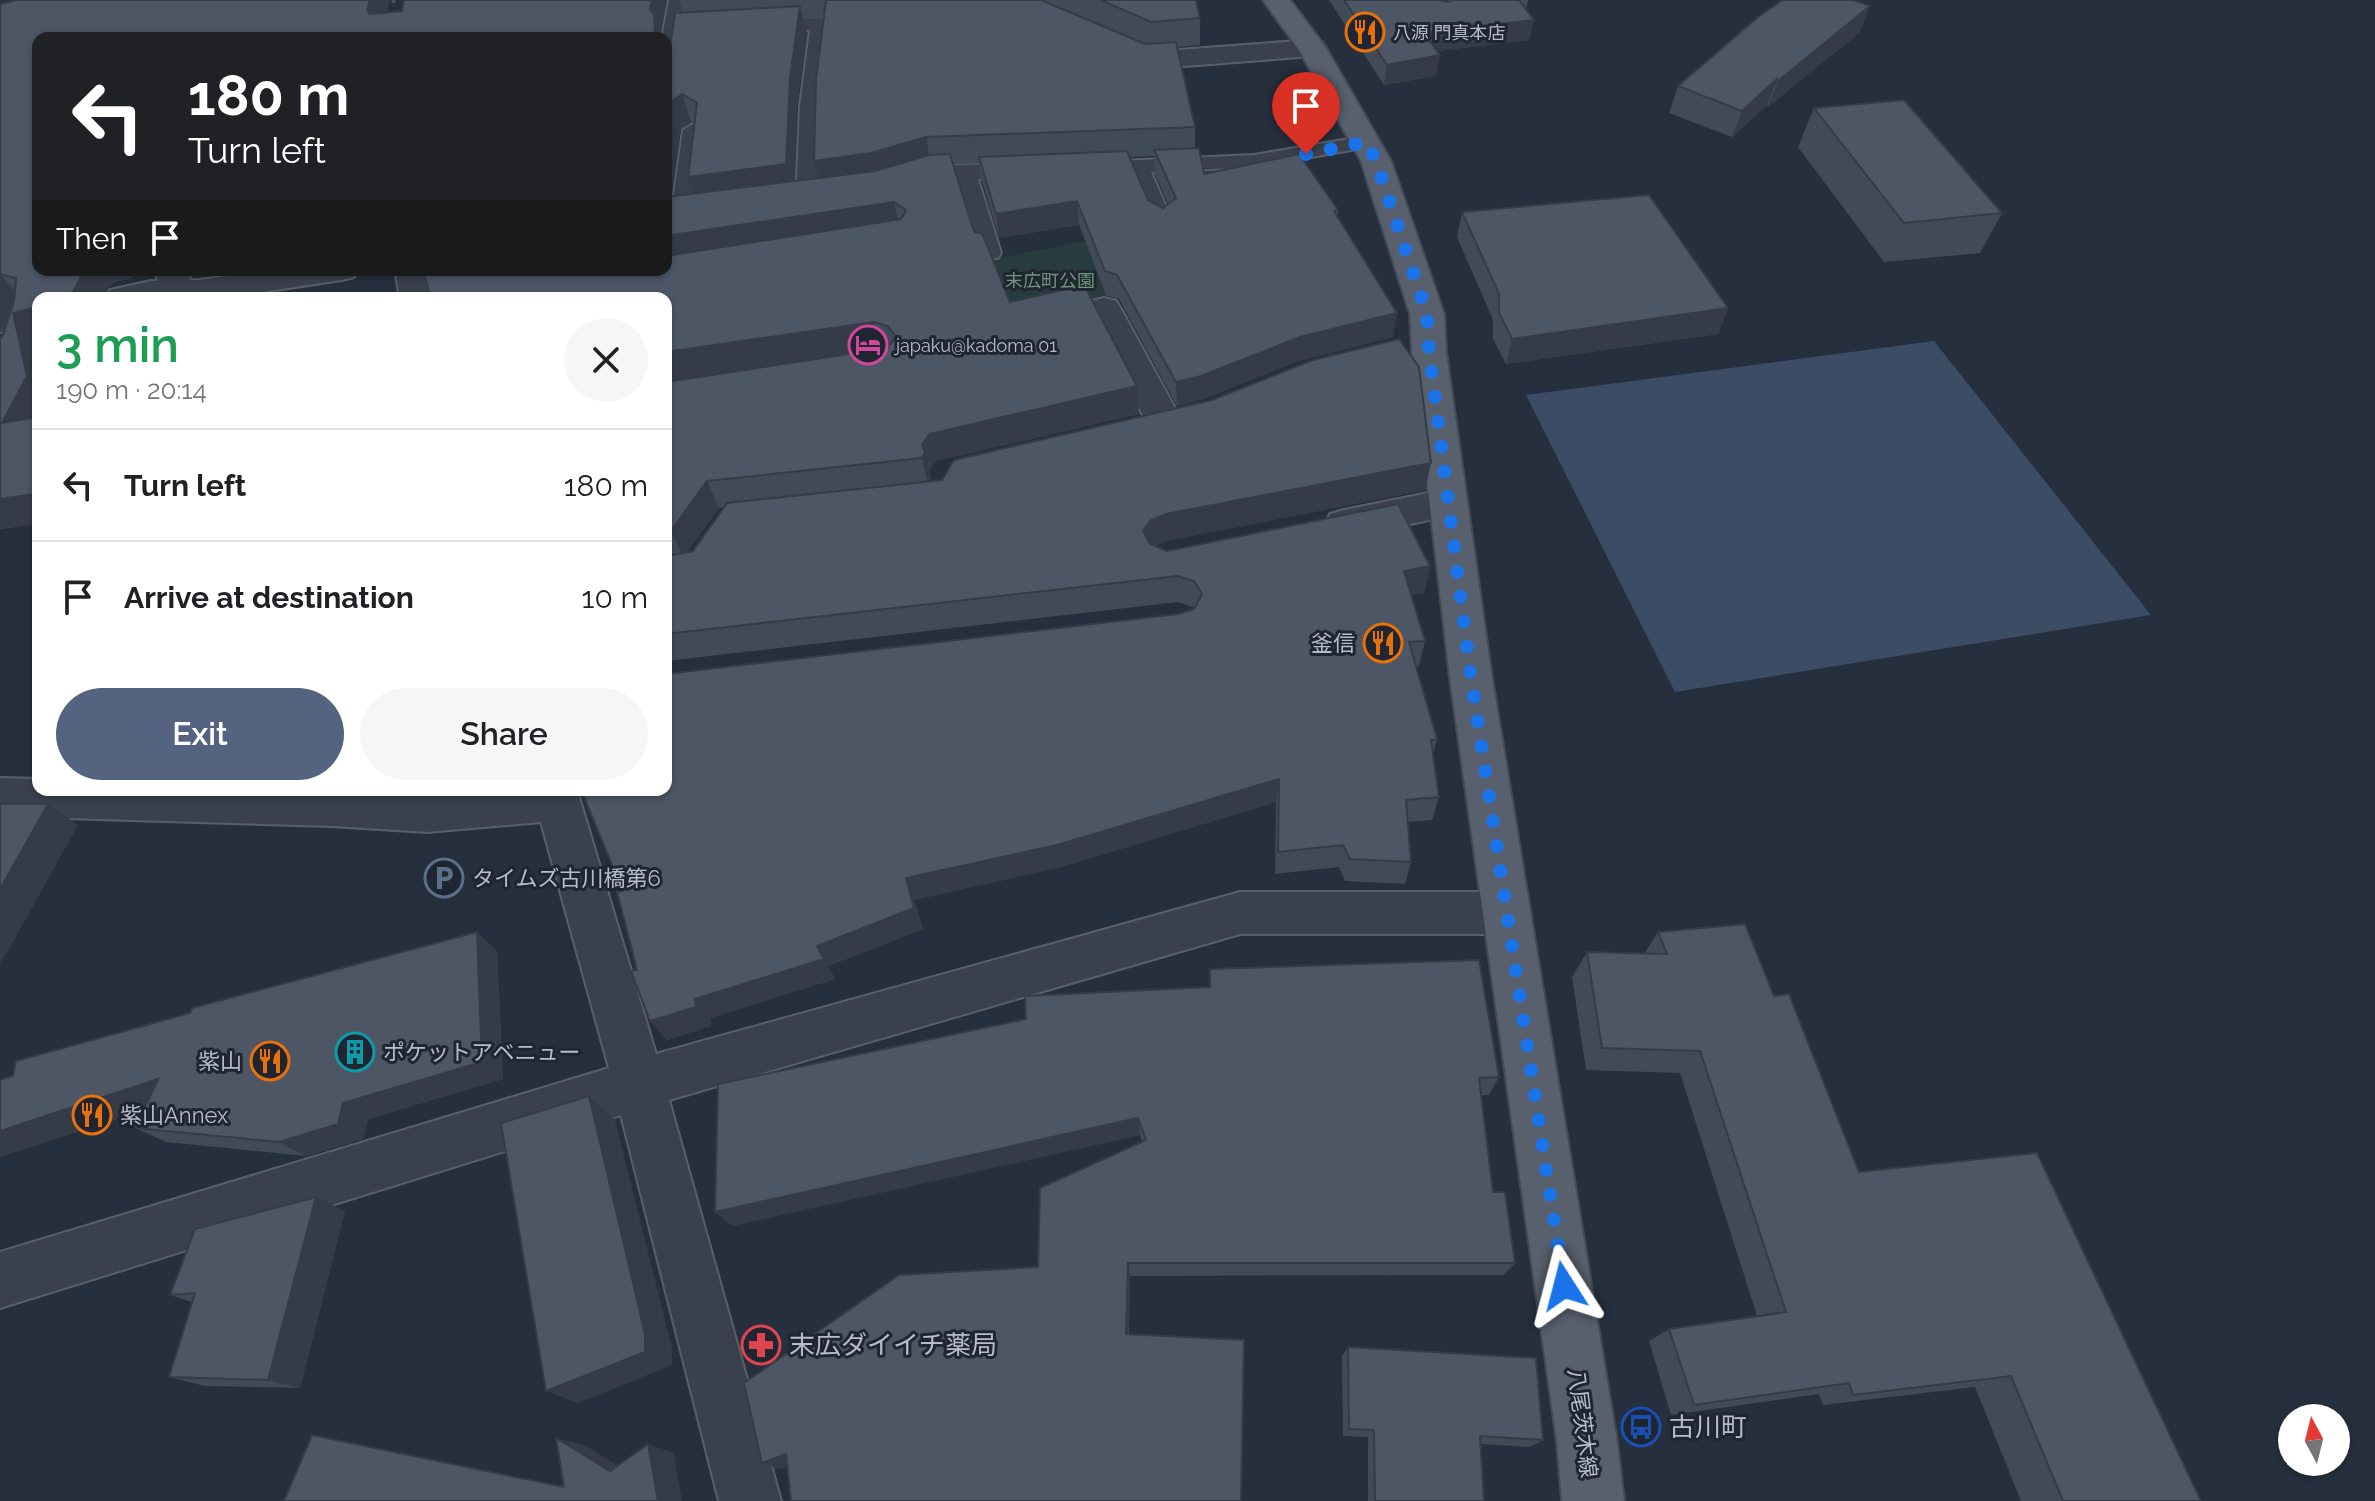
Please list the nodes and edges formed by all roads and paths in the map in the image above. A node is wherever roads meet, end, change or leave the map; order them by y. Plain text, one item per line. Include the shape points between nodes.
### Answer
1 (398, 0) edge
2 (678, 0) edge
3 (1011, 0) edge
4 (1276, 0) edge
5 (387, 2) edge
6 (373, 7) dead end
7 (746, 28) edge
8 (1312, 48) junction
9 (672, 56) edge
10 (693, 130) edge
11 (1367, 142) junction
12 (1138, 167) junction
13 (1075, 169) edge
14 (1044, 170) edge
15 (966, 173) junction
16 (894, 186) edge
17 (806, 201) edge
18 (682, 216) edge
19 (1162, 223) edge
20 (990, 253) edge
21 (301, 276) edge
22 (174, 280) edge
23 (139, 292) edge
24 (1104, 309) dead end
25 (21, 317) edge
26 (11, 357) edge
27 (1165, 423) edge
28 (1448, 503) junction
29 (1308, 531) edge
30 (549, 796) edge
31 (556, 796) edge
32 (0, 797) edge
33 (1507, 913) junction
34 (639, 1084) junction
35 (0, 1280) edge
36 (750, 1501) edge
37 (1593, 1501) edge

1 - 5 path
2 - 9 lane via 680,31
3 - 8 street via 1147,61
4 - 8 main road, 八尾茨木線
5 - 6 path
7 - 17 lane via 820,24
8 - 11 main road, 八尾茨木線
10 - 18 lane
11 - 12 lane via 1254,161
11 - 28 main road, 八尾茨木線 via 1427,314 1411,352
12 - 13 lane
12 - 19 lane
14 - 15 lane
15 - 16 lane via 931,174
15 - 20 lane
21 - 22 street via 199,291
22 - 23 street
24 - 27 street
25 - 26 street
28 - 29 street
28 - 33 main road, 八尾茨木線
30 - 32 street via 427,813
31 - 34 street
33 - 34 street via 1240,913
33 - 37 main road, 八尾茨木線
34 - 35 street
34 - 36 street

